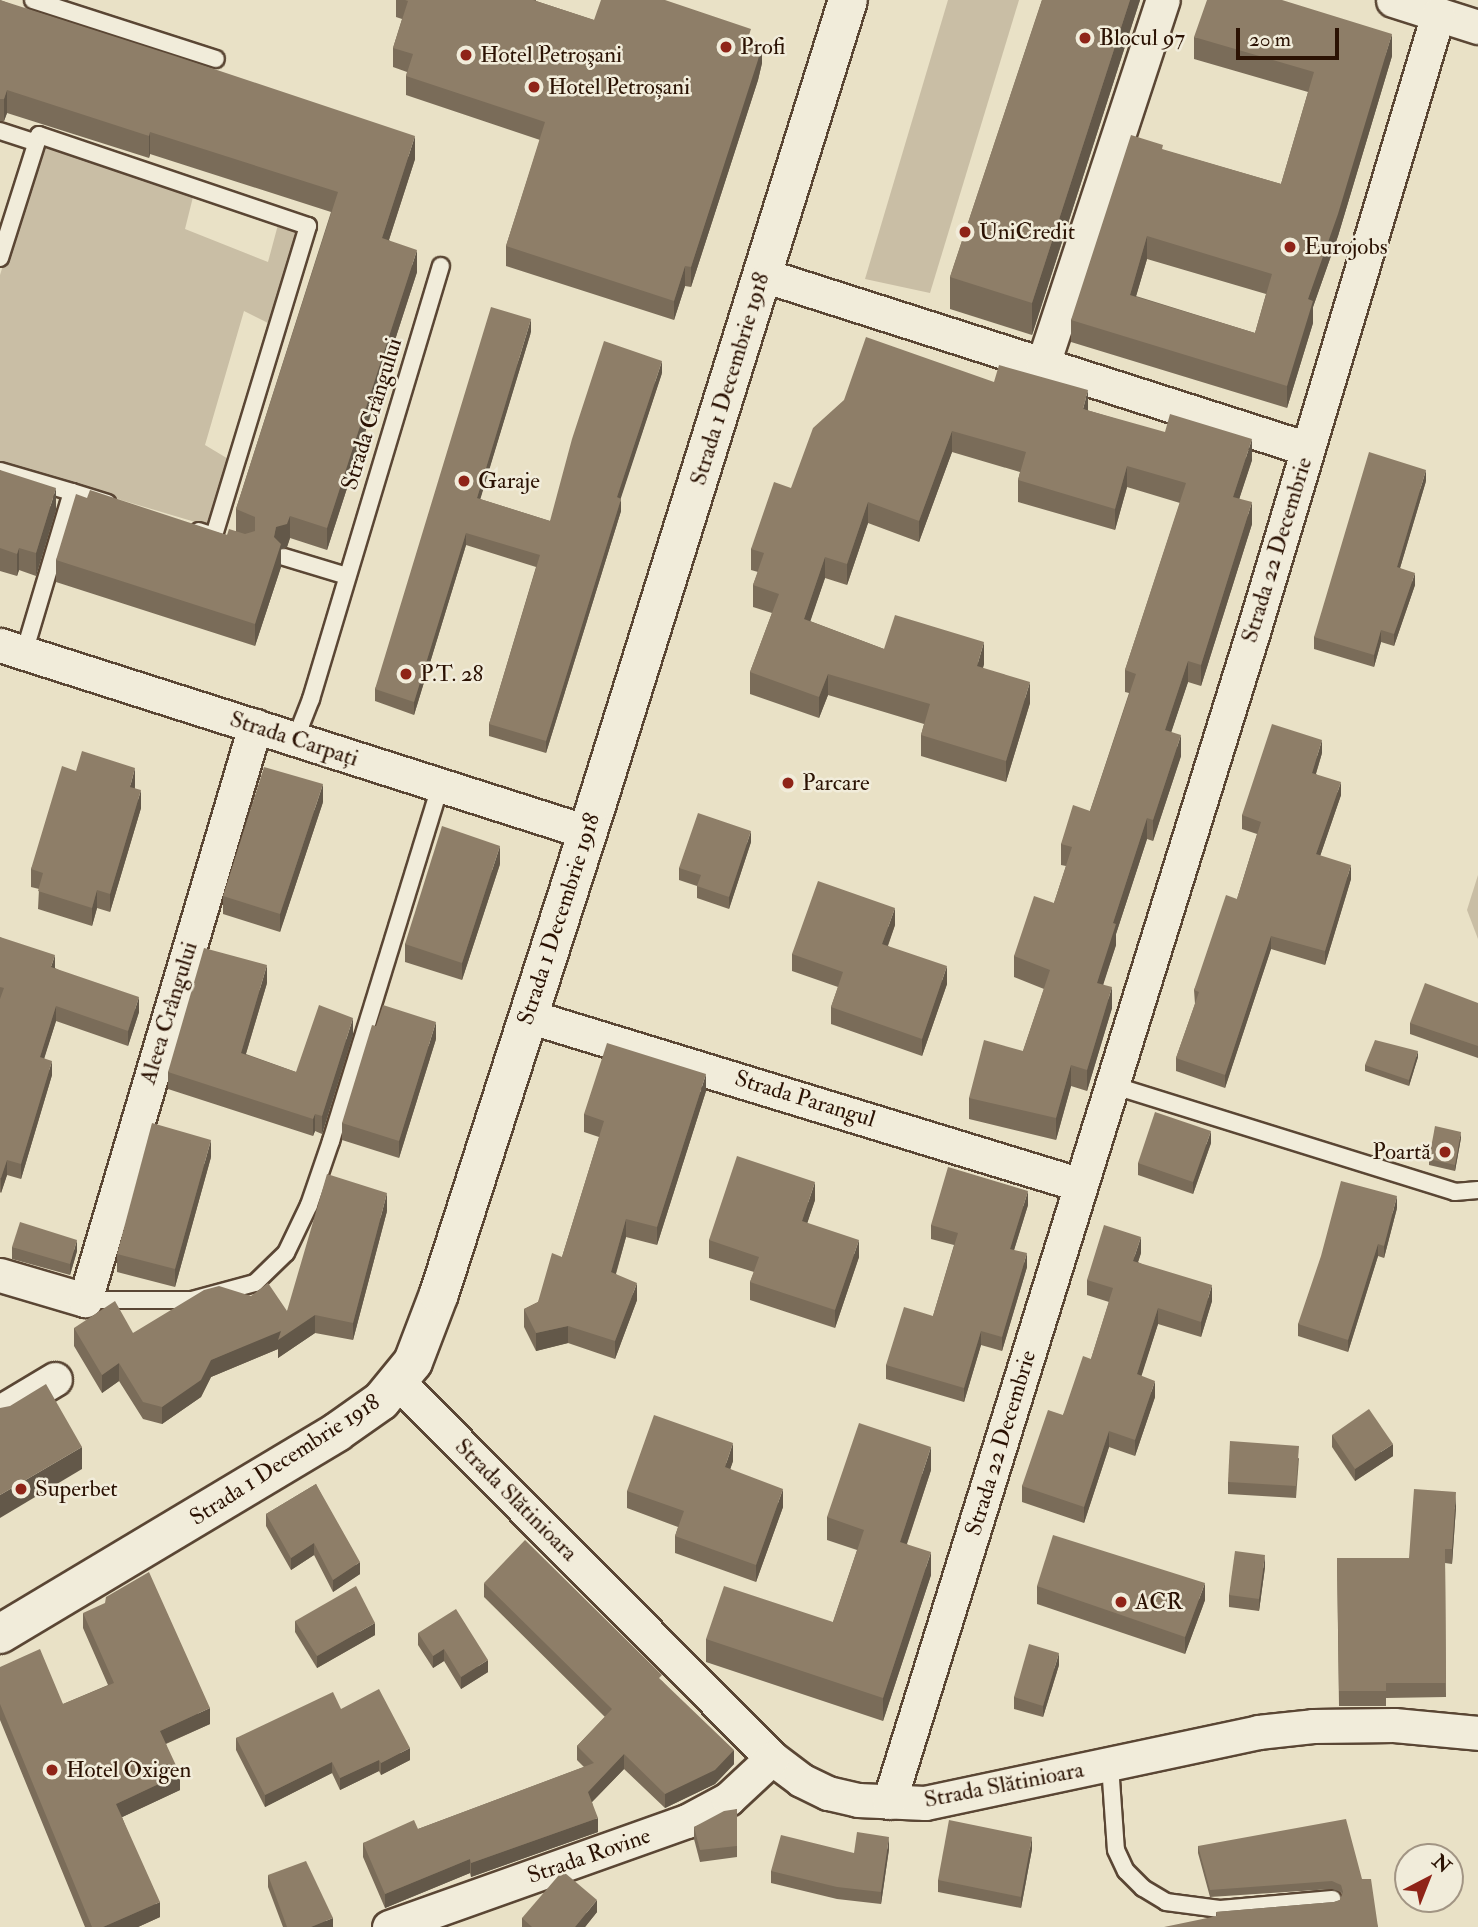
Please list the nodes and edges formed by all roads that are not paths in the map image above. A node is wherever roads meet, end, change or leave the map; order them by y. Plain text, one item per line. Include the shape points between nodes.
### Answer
1 (33, 0) edge
2 (848, 0) edge
3 (1163, 0) edge
4 (1393, 0) edge
5 (1438, 14) junction
6 (1478, 27) edge
7 (216, 59) dead end
8 (0, 131) edge
9 (36, 143) junction
10 (0, 258) edge
11 (441, 266) dead end
12 (762, 275) junction
13 (1043, 364) junction
14 (1308, 449) junction
15 (0, 471) edge
16 (72, 492) junction
17 (123, 508) edge
18 (188, 528) edge
19 (284, 557) edge
20 (347, 576) junction
21 (12, 649) edge
22 (255, 726) junction
23 (295, 740) junction
24 (440, 786) junction
25 (587, 832) junction
26 (528, 1016) junction
27 (1112, 1085) junction
28 (1081, 1185) junction
29 (1478, 1190) edge
30 (0, 1275) edge
31 (85, 1300) junction
32 (55, 1379) dead end
33 (399, 1383) junction
34 (0, 1412) edge
35 (0, 1634) edge
36 (1478, 1734) edge
37 (772, 1758) junction
38 (1110, 1765) junction
39 (889, 1802) junction
40 (1333, 1899) edge
41 (425, 1919) edge
42 (390, 1927) edge

1 - 7 lane
2 - 12 main road, Strada 1 Decembrie 1918
3 - 13 street
4 - 5 street
5 - 6 street
5 - 14 street, Strada 22 Decembrie
8 - 9 lane
9 - 10 lane
9 - 18 lane via 39,135 308,226 220,538
11 - 20 lane, Strada Crângului
12 - 13 street
12 - 25 main road, Strada 1 Decembrie 1918
13 - 14 street
14 - 27 street, Strada 22 Decembrie
15 - 16 lane
16 - 17 lane
16 - 21 lane
19 - 20 lane
20 - 23 lane, Strada Crângului
21 - 22 street, Strada Carpați
22 - 23 street, Strada Carpați
22 - 31 street, Aleea Crângului
23 - 24 street, Strada Carpați
24 - 25 street, Strada Carpați
24 - 31 lane via 331,1142 286,1253 255,1283 192,1300
25 - 26 main road, Strada 1 Decembrie 1918
26 - 28 street, Strada Parangul
26 - 33 main road, Strada 1 Decembrie 1918 via 423,1341
27 - 28 street, Strada 22 Decembrie
27 - 29 lane via 1455,1192
28 - 39 street, Strada 22 Decembrie
30 - 31 street
32 - 34 street
33 - 35 main road, Strada 1 Decembrie 1918 via 337,1432
33 - 37 street, Strada Slătinioara
36 - 38 street, Strada Slătinioara via 1394,1725 1313,1726 1258,1732
37 - 39 street, Strada Slătinioara via 828,1793
37 - 41 street, Strada Rovine via 728,1799 687,1821
38 - 39 street, Strada Slătinioara via 955,1798
38 - 40 lane via 1116,1850 1126,1871 1166,1902 1220,1909
41 - 42 street, Strada Rovine

